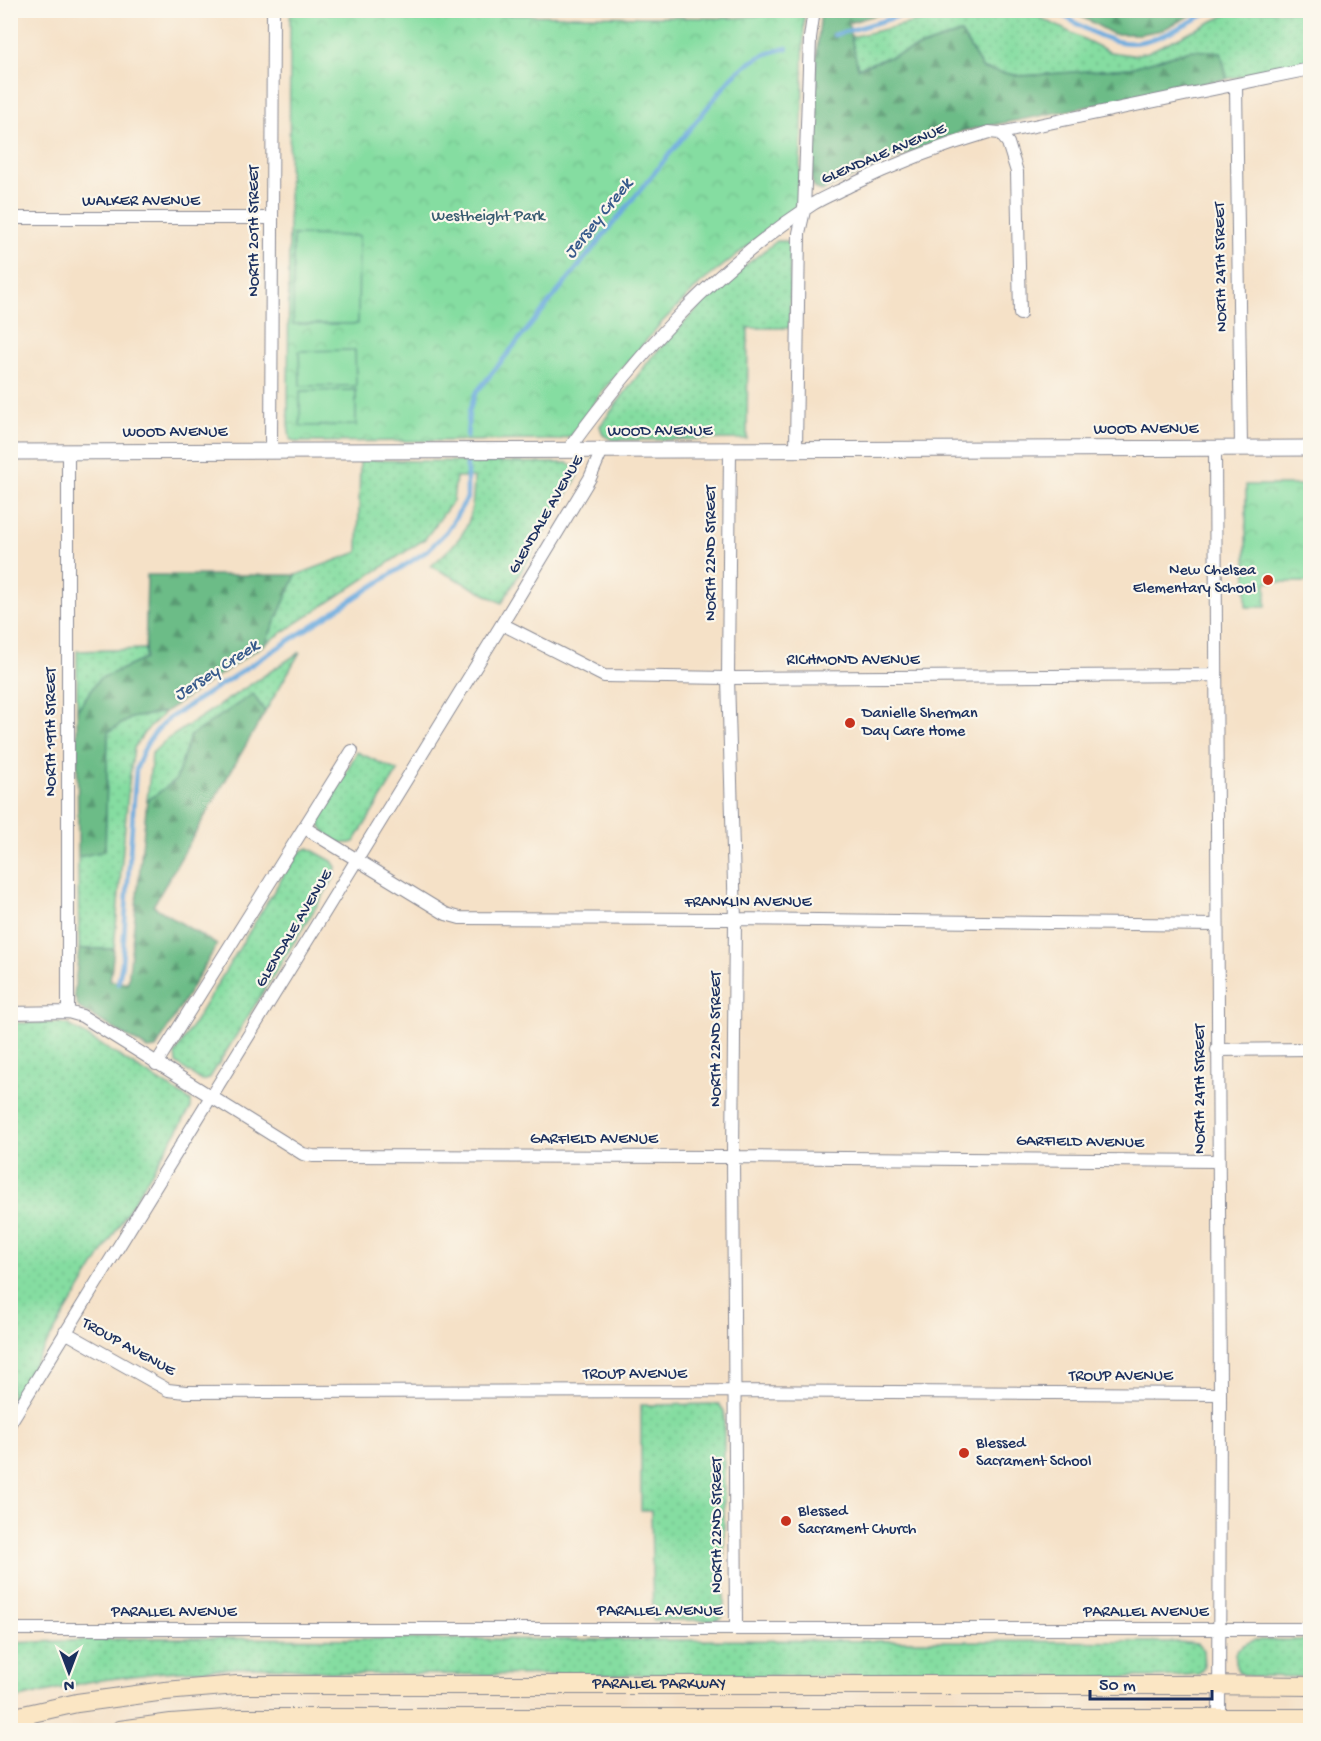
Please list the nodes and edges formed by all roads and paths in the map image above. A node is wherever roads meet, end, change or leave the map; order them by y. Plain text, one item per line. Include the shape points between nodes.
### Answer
1 (273, 10) edge
2 (814, 10) edge
3 (1311, 69) edge
4 (1236, 85) junction
5 (1000, 133) junction
6 (804, 211) junction
7 (10, 218) edge
8 (272, 218) junction
9 (1020, 314) dead end
10 (1215, 448) junction
11 (1241, 448) junction
12 (1311, 448) edge
13 (796, 449) junction
14 (568, 450) junction
15 (602, 450) junction
16 (730, 450) junction
17 (68, 451) junction
18 (271, 451) junction
19 (10, 452) edge
20 (502, 624) junction
21 (1216, 675) junction
22 (728, 678) junction
23 (352, 751) dead end
24 (305, 828) junction
25 (356, 861) junction
26 (735, 919) junction
27 (1216, 925) junction
28 (68, 1012) junction
29 (10, 1013) edge
30 (1311, 1049) edge
31 (1217, 1050) junction
32 (156, 1064) junction
33 (211, 1096) junction
34 (733, 1157) junction
35 (1218, 1161) junction
36 (65, 1332) junction
37 (734, 1391) junction
38 (1220, 1394) junction
39 (10, 1423) edge
40 (736, 1628) junction
41 (10, 1629) edge
42 (1219, 1629) junction
43 (1311, 1629) edge
44 (1311, 1686) edge
45 (1219, 1687) junction
46 (10, 1718) edge
47 (1311, 1718) edge
48 (1219, 1724) edge
49 (120, 1731) edge

1 - 8 street, NORTH 20TH STREET
2 - 6 street
3 - 4 street, GLENDALE AVENUE
4 - 5 street, GLENDALE AVENUE
4 - 11 street, NORTH 24TH STREET
5 - 6 street, GLENDALE AVENUE via 980,135 920,155
5 - 9 street via 1008,143 1017,172
6 - 13 street via 799,233
6 - 14 street, GLENDALE AVENUE via 759,242 697,297 610,392
7 - 8 street, WALKER AVENUE
8 - 18 street, NORTH 20TH STREET
10 - 11 street, WOOD AVENUE
10 - 13 street, WOOD AVENUE
10 - 21 street, NORTH 24TH STREET
11 - 12 street, WOOD AVENUE
13 - 16 street, WOOD AVENUE
14 - 15 street, WOOD AVENUE
14 - 18 street, WOOD AVENUE
15 - 16 street, WOOD AVENUE
15 - 20 street, GLENDALE AVENUE via 590,478
16 - 22 street, NORTH 22ND STREET
17 - 18 street, WOOD AVENUE
17 - 19 street, WOOD AVENUE
17 - 28 street, NORTH 19TH STREET
20 - 22 street, RICHMOND AVENUE via 604,676
20 - 25 street, GLENDALE AVENUE
21 - 22 street, RICHMOND AVENUE
21 - 27 street, NORTH 24TH STREET
22 - 26 street, NORTH 22ND STREET
23 - 24 street
24 - 25 street, FRANKLIN AVENUE
24 - 32 street
25 - 26 street, FRANKLIN AVENUE via 446,914 460,918
25 - 33 street, GLENDALE AVENUE
26 - 27 street, FRANKLIN AVENUE
26 - 34 street, NORTH 22ND STREET
27 - 31 street, NORTH 24TH STREET
28 - 29 street, GARFIELD AVENUE
28 - 32 street, GARFIELD AVENUE via 96,1024
30 - 31 street
31 - 35 street, NORTH 24TH STREET
32 - 33 street, GARFIELD AVENUE
33 - 34 street, GARFIELD AVENUE via 303,1154 313,1156
33 - 36 street, GLENDALE AVENUE
34 - 35 street, GARFIELD AVENUE
34 - 37 street, NORTH 22ND STREET
35 - 38 street, NORTH 24TH STREET
36 - 37 street, TROUP AVENUE via 168,1390 186,1392
36 - 39 street, GLENDALE AVENUE
37 - 38 street, TROUP AVENUE
37 - 40 street, NORTH 22ND STREET
38 - 42 street, NORTH 24TH STREET
40 - 41 street, PARALLEL AVENUE
40 - 42 street, PARALLEL AVENUE
42 - 43 street, PARALLEL AVENUE
42 - 45 street, NORTH 24TH STREET
44 - 45 main road, PARALLEL PARKWAY
45 - 46 main road, PARALLEL PARKWAY via 237,1685 77,1703
45 - 48 street, NORTH 24TH STREET
47 - 48 main road, PARALLEL PARKWAY
48 - 49 main road, PARALLEL PARKWAY via 239,1718

